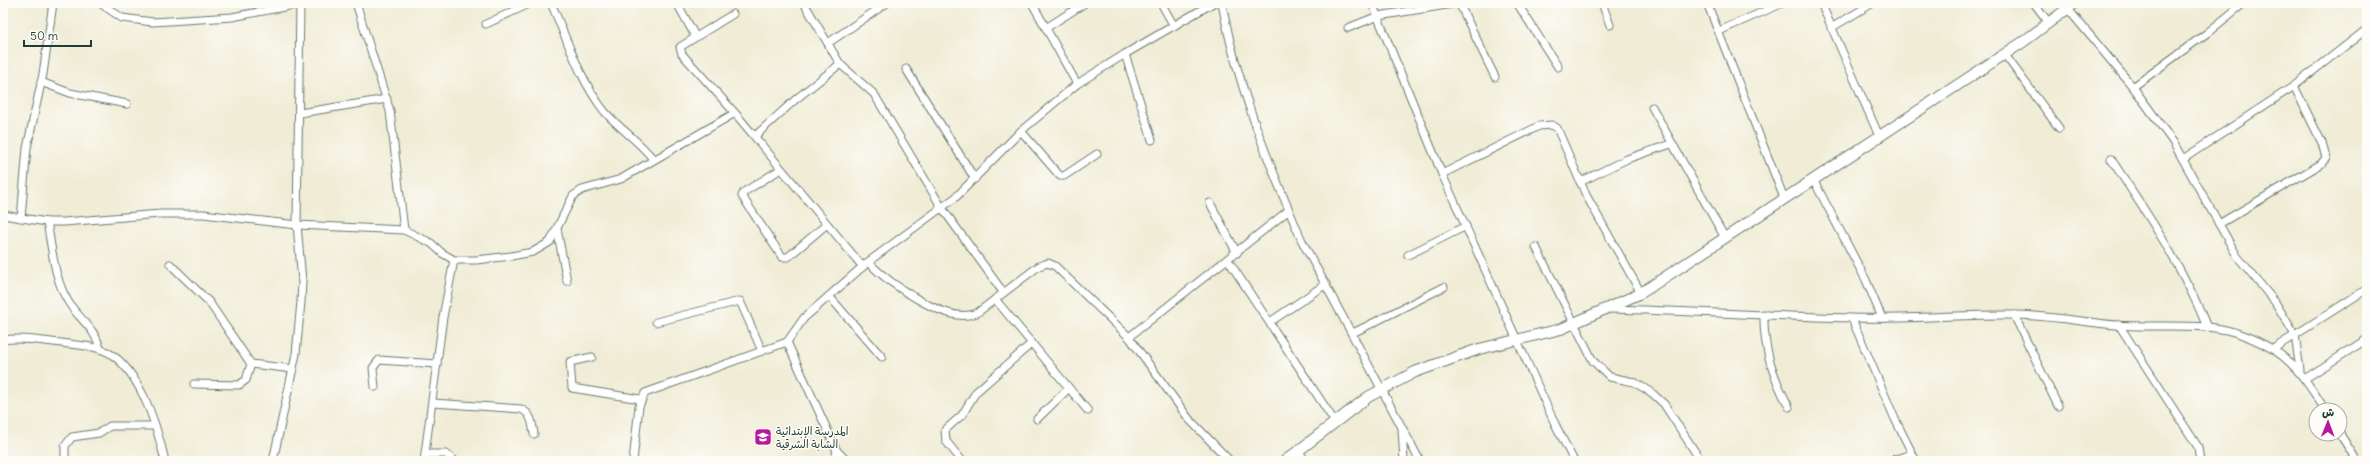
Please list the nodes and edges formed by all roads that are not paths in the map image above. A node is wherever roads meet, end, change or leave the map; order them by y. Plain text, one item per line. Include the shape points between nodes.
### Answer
1 (53, 3) edge
2 (100, 3) edge
3 (356, 3) edge
4 (531, 3) edge
5 (551, 3) edge
6 (677, 3) edge
7 (804, 3) edge
8 (887, 3) edge
9 (1032, 3) edge
10 (1085, 3) edge
11 (1160, 3) edge
12 (1213, 3) edge
13 (1222, 3) edge
14 (1372, 3) edge
15 (1459, 3) edge
16 (1517, 3) edge
17 (1602, 3) edge
18 (1707, 3) edge
19 (1783, 3) edge
20 (1821, 3) edge
21 (1873, 3) edge
22 (2034, 3) edge
23 (2244, 3) edge
24 (300, 4) edge
25 (2071, 6) edge
26 (734, 14) dead end
27 (1378, 16) junction
28 (2049, 23) junction
29 (486, 24) dead end
30 (1610, 25) dead end
31 (1174, 26) junction
32 (1046, 28) junction
33 (1348, 28) dead end
34 (1831, 28) junction
35 (2367, 29) edge
36 (1719, 31) junction
37 (695, 36) junction
38 (828, 42) junction
39 (1125, 54) junction
40 (2005, 55) junction
41 (840, 64) junction
42 (1558, 67) dead end
43 (906, 69) dead end
44 (1495, 77) dead end
45 (41, 82) junction
46 (1077, 84) junction
47 (2294, 86) junction
48 (2133, 87) junction
49 (387, 100) junction
50 (127, 104) dead end
51 (1652, 107) dead end
52 (300, 113) junction
53 (735, 113) junction
54 (2059, 128) dead end
55 (1021, 131) junction
56 (755, 136) junction
57 (1879, 136) junction
58 (1152, 140) dead end
59 (1672, 144) junction
60 (1097, 154) dead end
61 (2111, 158) dead end
62 (653, 159) junction
63 (2183, 159) junction
64 (781, 169) junction
65 (1442, 174) junction
66 (975, 179) junction
67 (1813, 179) junction
68 (1580, 182) junction
69 (1784, 198) junction
70 (1210, 203) dead end
71 (942, 208) junction
72 (1289, 210) junction
73 (3, 215) edge
74 (21, 218) junction
75 (47, 222) junction
76 (827, 224) junction
77 (2219, 224) junction
78 (297, 225) junction
79 (1466, 226) junction
80 (556, 229) junction
81 (404, 230) junction
82 (1725, 238) junction
83 (1536, 247) dead end
84 (1237, 253) junction
85 (1408, 255) dead end
86 (454, 260) junction
87 (1228, 260) junction
88 (170, 264) dead end
89 (866, 265) junction
90 (567, 281) dead end
91 (1326, 284) junction
92 (1444, 286) dead end
93 (2367, 289) edge
94 (1003, 292) junction
95 (1641, 293) junction
96 (829, 296) junction
97 (995, 299) junction
98 (1609, 309) junction
99 (1764, 314) junction
100 (2014, 315) junction
101 (1882, 318) junction
102 (1852, 319) junction
103 (656, 322) dead end
104 (1270, 322) junction
105 (1574, 324) junction
106 (2119, 325) junction
107 (2207, 327) junction
108 (1352, 333) junction
109 (2295, 335) junction
110 (1129, 337) junction
111 (2367, 339) edge
112 (3, 340) edge
113 (1518, 340) junction
114 (787, 342) junction
115 (1032, 344) junction
116 (100, 349) junction
117 (2273, 349) junction
118 (762, 351) junction
119 (592, 357) dead end
120 (882, 357) dead end
121 (252, 364) junction
122 (437, 364) junction
123 (293, 369) junction
124 (2300, 370) junction
125 (2306, 378) junction
126 (194, 384) dead end
127 (374, 386) dead end
128 (1069, 388) junction
129 (1383, 389) junction
130 (640, 399) junction
131 (2321, 402) edge
132 (433, 403) junction
133 (2058, 406) dead end
134 (1789, 407) dead end
135 (1088, 411) dead end
136 (1037, 419) dead end
137 (1335, 422) junction
138 (155, 426) junction
139 (1402, 427) junction
140 (534, 434) dead end
141 (2345, 442) edge
142 (837, 451) junction
143 (1298, 451) junction
144 (1912, 454) junction
145 (426, 457) edge
146 (65, 461) edge
147 (165, 461) edge
148 (272, 461) edge
149 (455, 461) edge
150 (633, 461) edge
151 (834, 461) edge
152 (847, 461) edge
153 (962, 461) edge
154 (1230, 461) edge
155 (1285, 461) edge
156 (1306, 461) edge
157 (1404, 461) edge
158 (1420, 461) edge
159 (1574, 461) edge
160 (1701, 461) edge
161 (1889, 461) edge
162 (1916, 461) edge
163 (2200, 461) edge
164 (2357, 461) edge

1 - 45 street
2 - 24 street via 122,18 153,22 232,17
3 - 49 street
4 - 29 street
5 - 62 street via 584,79 596,100
6 - 37 street
7 - 38 street
8 - 38 street
9 - 32 street
10 - 32 street
11 - 31 street
12 - 31 street
13 - 72 street via 1245,100
14 - 27 street
15 - 27 street
15 - 44 street
16 - 42 street
17 - 30 street
18 - 36 street
19 - 36 street
20 - 34 street
21 - 34 street
22 - 28 street
23 - 48 street
24 - 52 street
25 - 28 main road
25 - 48 street
26 - 37 street
27 - 33 street
27 - 65 street
28 - 40 main road
31 - 39 street
32 - 46 street
34 - 57 street
35 - 47 street
36 - 69 street
37 - 53 street via 680,47 680,50
38 - 41 street
39 - 46 street
39 - 58 street
40 - 54 street
40 - 57 main road
41 - 56 street
41 - 71 street via 874,94
43 - 66 street
45 - 50 street via 70,93
45 - 74 street via 27,148
46 - 55 street
47 - 63 street
47 - 77 street via 2322,143 2326,158
48 - 63 street
49 - 52 street
49 - 81 street via 395,139
51 - 59 street
52 - 78 street
53 - 56 street
53 - 62 street
55 - 60 street via 1060,176 1064,176
55 - 66 street
56 - 64 street
57 - 67 main road
59 - 68 street via 1627,159
59 - 82 street
61 - 107 street via 2155,226 2189,287
62 - 80 street via 621,179 582,190 573,196
63 - 77 street
64 - 76 street
64 - 76 street via 744,192 742,196 782,257 788,257
65 - 68 street via 1539,126 1552,125 1557,128
65 - 79 street
66 - 71 street
67 - 69 main road
67 - 101 street
68 - 95 street
69 - 82 main road
70 - 84 street
71 - 89 street
71 - 94 street
72 - 84 street
72 - 91 street via 1302,241
73 - 74 street
74 - 75 street
75 - 78 street via 99,221 178,214
75 - 116 street via 64,292 69,303 90,327
76 - 89 street
77 - 109 street via 2236,256 2275,302
78 - 81 street
78 - 123 street via 302,281
79 - 85 street
79 - 113 street
80 - 86 street via 550,242 533,252 476,260
80 - 90 street
81 - 86 street via 431,243
82 - 95 main road
83 - 105 street
84 - 87 street
86 - 122 street
87 - 104 street
87 - 110 street
88 - 121 street via 209,302
89 - 96 street
89 - 97 street via 886,280 948,314 968,317
91 - 104 street
91 - 108 street
92 - 108 street
93 - 109 street
94 - 97 street
94 - 110 street via 1039,266 1048,263 1055,266
95 - 98 main road
96 - 114 street via 804,318
96 - 120 street
97 - 115 street
98 - 99 street
98 - 105 main road
99 - 102 street
99 - 134 street via 1765,342 1770,366
100 - 101 street
100 - 106 street
100 - 133 street
101 - 102 street
102 - 144 street
103 - 118 street via 740,301
104 - 137 street
105 - 113 main road
105 - 160 street via 1588,354 1604,374 1610,378 1634,382 1652,393 1664,404
106 - 107 street
106 - 163 street via 2198,447
107 - 117 street via 2233,332
108 - 129 street
109 - 117 street
109 - 124 street
110 - 154 street via 1189,419
111 - 125 street
112 - 116 street via 19,338
113 - 129 main road via 1479,349 1430,366
113 - 159 street
114 - 118 street
114 - 142 street
115 - 128 street
115 - 153 street via 976,392 962,415 945,430 946,442
116 - 138 street via 114,356 128,368
117 - 124 street
118 - 130 street via 650,390
119 - 130 street via 570,362 572,388
121 - 123 street
121 - 126 street via 246,380 239,385
122 - 127 street via 379,360 373,368
122 - 132 street
123 - 148 street
124 - 125 street
125 - 131 street
128 - 135 street
128 - 136 street
129 - 137 main road
129 - 139 street
130 - 150 street
132 - 140 street via 522,409 528,412 531,418
132 - 145 street
137 - 143 main road
138 - 146 street via 110,426 99,433 72,437 65,446
138 - 147 street
139 - 157 street
139 - 158 street
141 - 164 street
142 - 151 street
142 - 152 street
143 - 155 main road
143 - 156 street
144 - 161 street
144 - 162 street
145 - 149 street via 446,454

